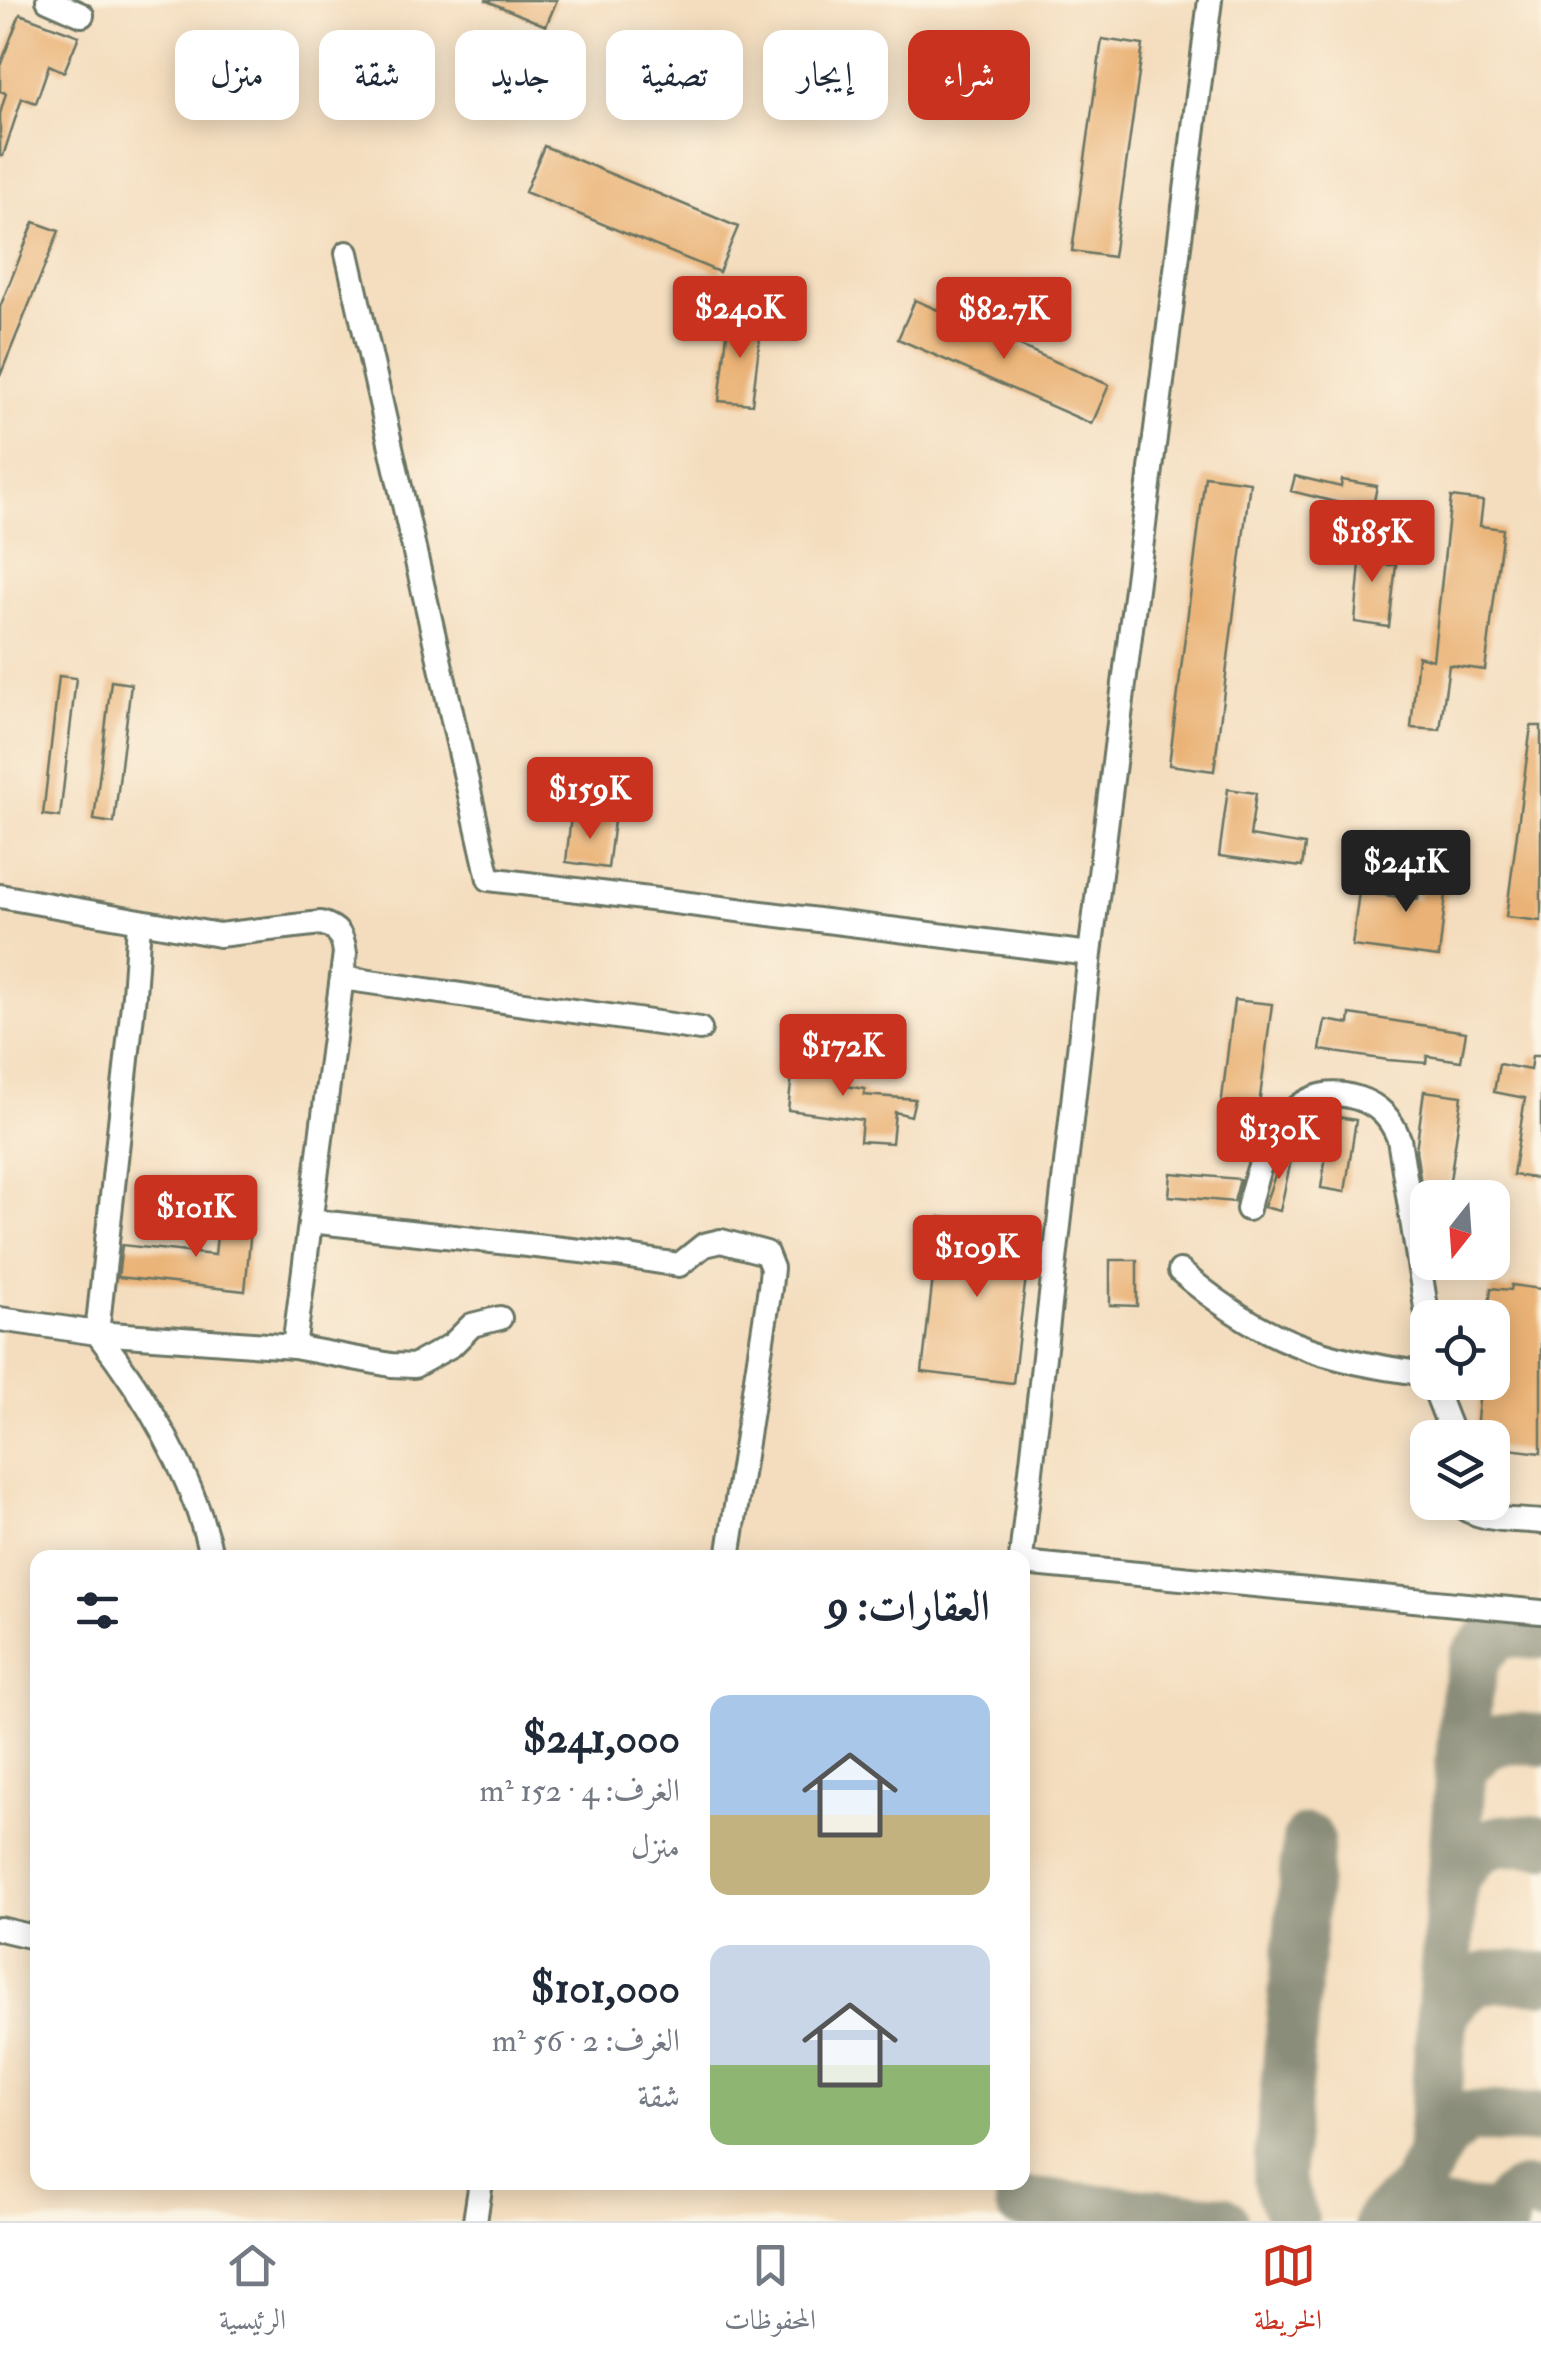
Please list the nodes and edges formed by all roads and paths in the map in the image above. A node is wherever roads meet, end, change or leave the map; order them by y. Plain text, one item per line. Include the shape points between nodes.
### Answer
1 (48, 0) edge
2 (1210, 0) edge
3 (82, 15) dead end
4 (347, 253) dead end
5 (0, 896) edge
6 (139, 923) junction
7 (1090, 954) junction
8 (342, 978) junction
9 (700, 1030) dead end
10 (1248, 1209) dead end
11 (310, 1221) junction
12 (1180, 1271) dead end
13 (1425, 1300) edge
14 (500, 1318) dead end
15 (0, 1319) edge
16 (97, 1333) junction
17 (294, 1347) junction
18 (1410, 1371) edge
19 (1510, 1519) edge
20 (1541, 1522) edge
21 (210, 1550) edge
22 (729, 1550) edge
23 (1023, 1550) edge
24 (1030, 1561) edge
25 (1541, 1612) edge
26 (0, 1929) edge
27 (30, 1936) edge
28 (480, 2190) edge
29 (476, 2221) edge

1 - 3 street
2 - 7 street
4 - 7 street via 488,878
5 - 6 street
6 - 8 street via 219,935 321,923 343,938
6 - 16 street
7 - 23 street
8 - 9 street
8 - 11 street
10 - 13 street via 1266,1150 1294,1109 1309,1098 1346,1094 1380,1109 1399,1139
11 - 17 street
11 - 22 street via 665,1265 679,1265 721,1241 766,1253 770,1288
12 - 18 street via 1226,1308 1291,1344 1333,1359
14 - 17 street via 472,1325 414,1366
15 - 16 street
16 - 17 street
16 - 21 street via 167,1438
19 - 20 street
24 - 25 street
26 - 27 street
28 - 29 street

